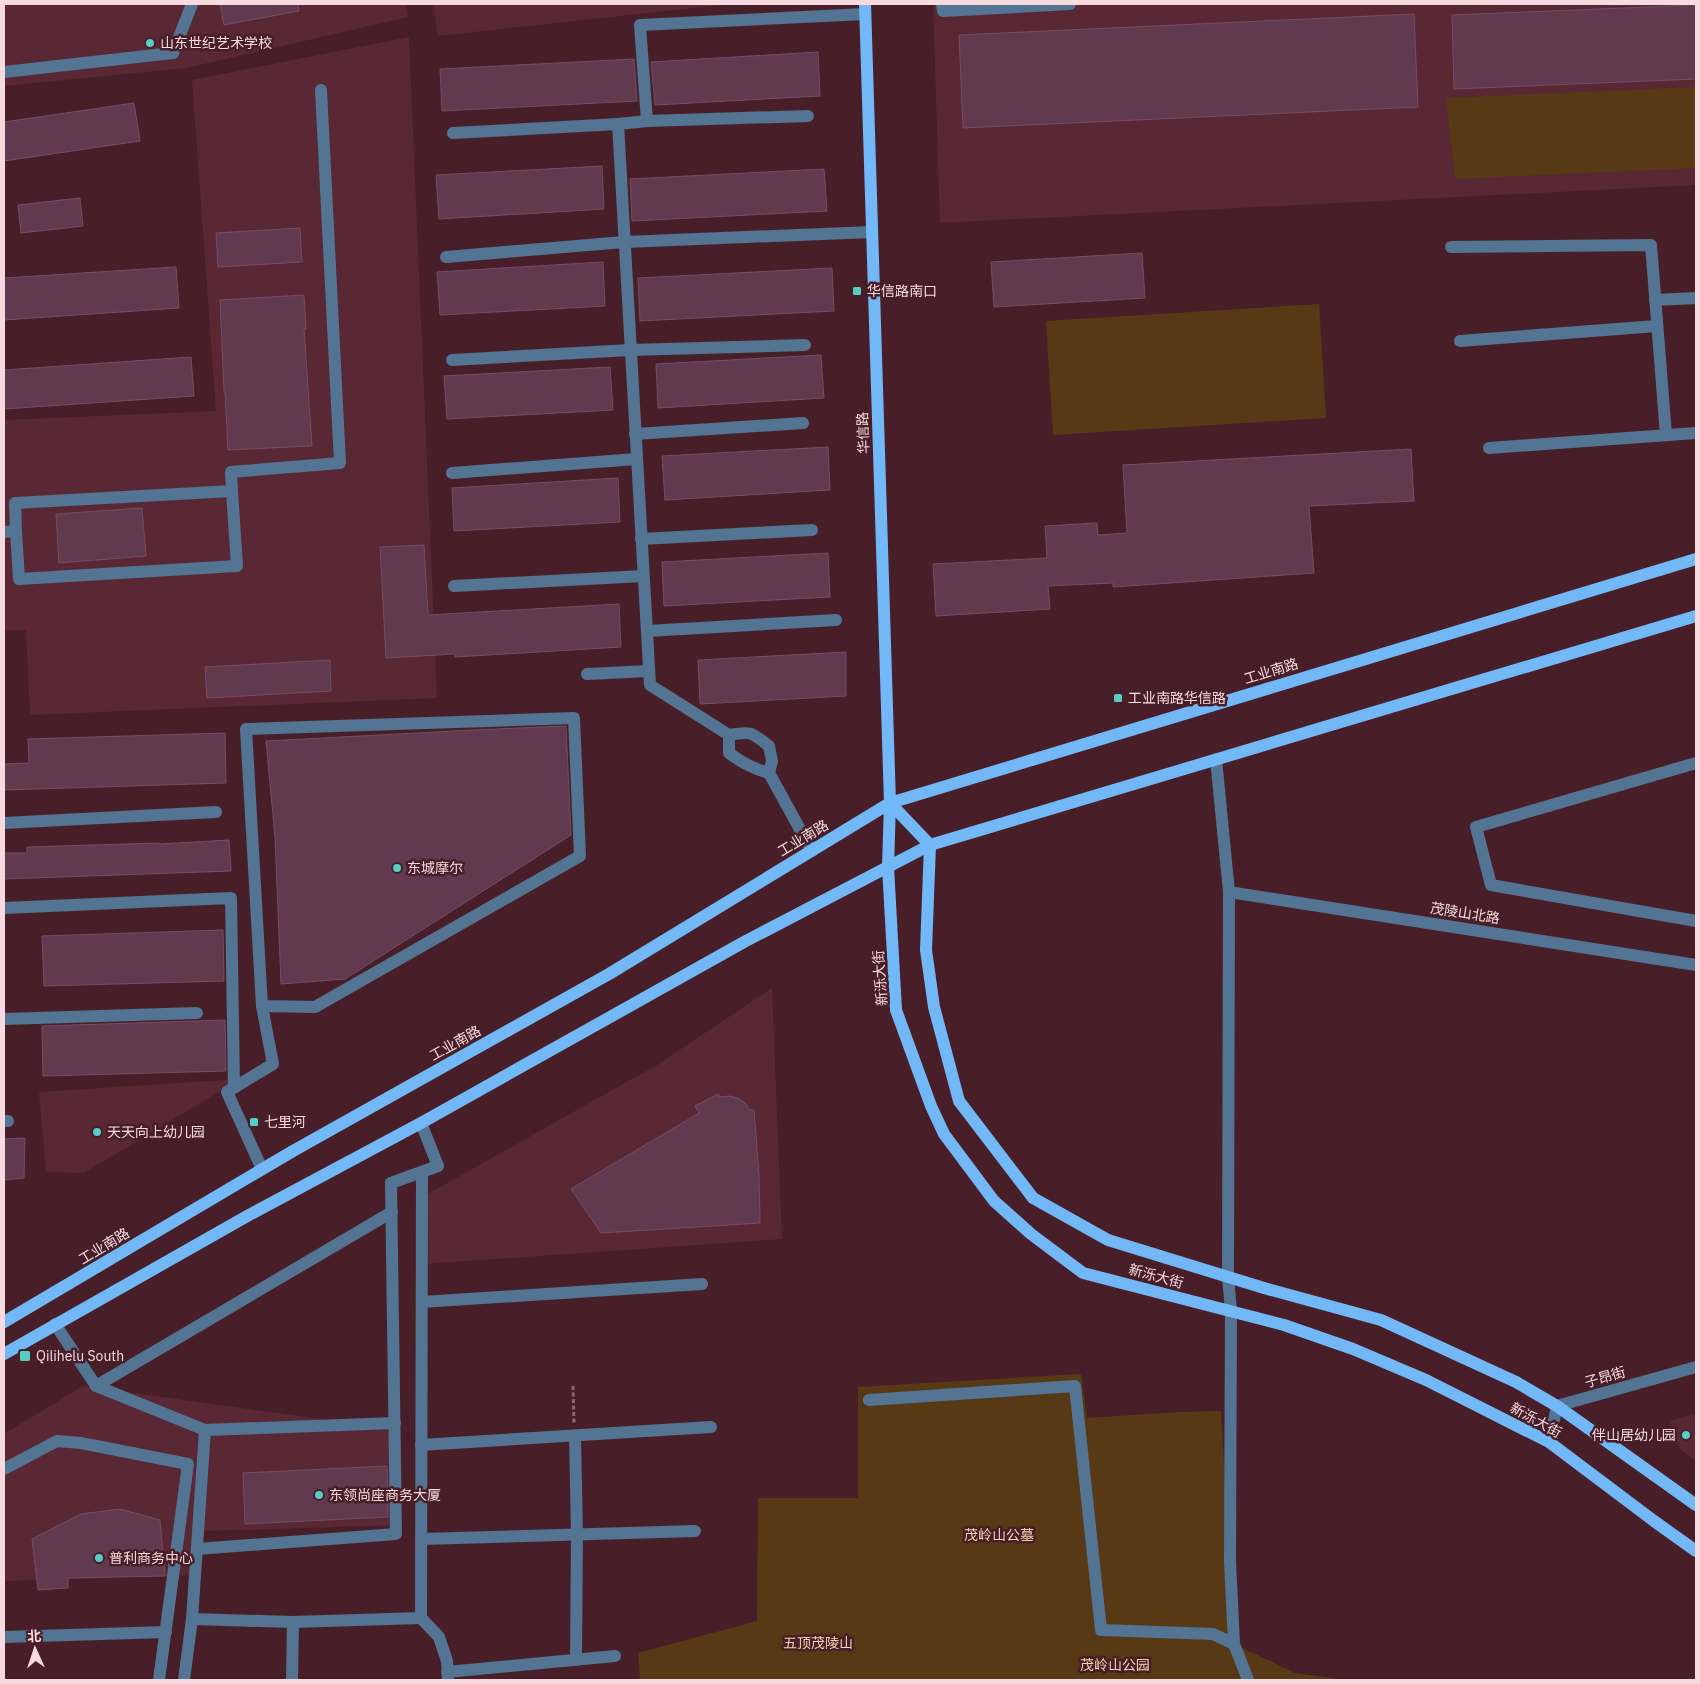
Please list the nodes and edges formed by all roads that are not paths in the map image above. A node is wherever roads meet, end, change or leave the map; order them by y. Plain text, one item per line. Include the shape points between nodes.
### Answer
1 (192, 4) edge
2 (942, 4) edge
3 (1070, 4) edge
4 (865, 9) edge
5 (4, 72) edge
6 (321, 90) dead end
7 (808, 116) dead end
8 (647, 121) junction
9 (618, 124) junction
10 (453, 133) dead end
11 (872, 232) junction
12 (624, 242) junction
13 (1451, 247) dead end
14 (446, 257) dead end
15 (1696, 298) edge
16 (1655, 300) junction
17 (1657, 326) junction
18 (1460, 341) dead end
19 (805, 345) dead end
20 (630, 350) junction
21 (452, 360) dead end
22 (803, 423) dead end
23 (1696, 433) edge
24 (635, 434) junction
25 (1666, 435) junction
26 (1489, 448) dead end
27 (636, 459) junction
28 (452, 473) dead end
29 (232, 491) junction
30 (812, 530) dead end
31 (10, 532) edge
32 (641, 539) junction
33 (1696, 559) edge
34 (643, 576) junction
35 (454, 586) dead end
36 (1696, 616) edge
37 (836, 620) dead end
38 (647, 631) junction
39 (649, 671) junction
40 (587, 674) dead end
41 (729, 735) junction
42 (1216, 759) junction
43 (1696, 764) edge
44 (769, 773) junction
45 (890, 803) junction
46 (216, 812) dead end
47 (4, 823) edge
48 (930, 845) junction
49 (812, 851) junction
50 (888, 868) junction
51 (1229, 892) junction
52 (4, 908) edge
53 (1696, 921) edge
54 (1696, 965) edge
55 (262, 1006) junction
56 (197, 1013) dead end
57 (4, 1018) edge
58 (234, 1088) junction
59 (421, 1123) junction
60 (262, 1170) junction
61 (422, 1172) junction
62 (392, 1212) junction
63 (1228, 1277) junction
64 (702, 1284) dead end
65 (422, 1302) junction
66 (1231, 1311) junction
67 (4, 1322) edge
68 (55, 1324) junction
69 (4, 1354) edge
70 (1696, 1367) edge
71 (96, 1386) junction
72 (869, 1400) dead end
73 (1557, 1406) junction
74 (395, 1423) junction
75 (711, 1427) dead end
76 (204, 1430) junction
77 (575, 1436) junction
78 (1549, 1442) junction
79 (421, 1445) junction
80 (4, 1469) edge
81 (1696, 1505) edge
82 (695, 1531) dead end
83 (577, 1534) junction
84 (421, 1539) junction
85 (197, 1550) junction
86 (1696, 1551) edge
87 (420, 1618) junction
88 (192, 1619) junction
89 (293, 1622) junction
90 (166, 1632) junction
91 (4, 1637) edge
92 (1234, 1644) junction
93 (615, 1656) dead end
94 (576, 1660) junction
95 (447, 1676) edge
96 (159, 1680) edge
97 (184, 1680) edge
98 (292, 1680) edge
99 (1248, 1680) edge

1 - 5 street via 173,53
2 - 3 street via 942,11
4 - 8 street via 640,25
4 - 11 main road, 华信路
6 - 29 street via 340,464 231,472
7 - 8 street
8 - 9 street
9 - 10 street
9 - 12 street
11 - 12 street
11 - 45 main road, 华信路
12 - 14 street
12 - 20 street
13 - 16 street via 1651,245
15 - 16 street
16 - 17 street
17 - 18 street
17 - 25 street
19 - 20 street
20 - 21 street
20 - 24 street
22 - 24 street
23 - 25 street
24 - 27 street
25 - 26 street
27 - 28 street
27 - 32 street
29 - 31 street via 15,503
29 - 31 street via 237,566 18,579
30 - 32 street
32 - 34 street
33 - 45 main road, 工业南路
34 - 35 street
34 - 38 street
36 - 42 main road
37 - 38 street
38 - 39 street
39 - 40 street
39 - 41 street via 650,685
41 - 44 street via 729,753 742,763
41 - 44 street via 747,732 769,746 772,761
42 - 48 main road
42 - 51 street
43 - 53 street via 1476,827 1491,885
44 - 49 street
45 - 48 main road
45 - 49 main road, 工业南路
45 - 50 main road, 新泺大街
46 - 47 street
48 - 50 main road
48 - 63 main road, 新泺大街 via 926,950 934,1007 959,1101 1033,1198 1108,1240
49 - 60 main road, 工业南路 via 609,974
50 - 59 main road via 744,942
50 - 66 main road, 新泺大街 via 896,1010 944,1134 994,1201 1031,1234 1083,1272
51 - 54 street, 茂陵山北路
51 - 63 street
52 - 58 street via 230,898
55 - 55 street via 315,1007 580,856 574,718 246,729
55 - 58 street via 273,1064
56 - 57 street
58 - 60 street via 227,1092
59 - 61 street via 438,1166
59 - 68 main road via 249,1214
60 - 67 main road, 工业南路
61 - 62 street via 391,1183
61 - 65 street
62 - 71 street
62 - 74 street
63 - 66 street
63 - 73 main road, 新泺大街 via 1381,1320 1516,1382
64 - 65 street
65 - 79 street
66 - 78 main road, 新泺大街 via 1284,1325 1352,1349 1426,1380
66 - 92 street via 1230,1561
68 - 69 main road
68 - 71 street
70 - 73 street, 子昂街
71 - 76 street
72 - 92 street via 1075,1386 1101,1630 1213,1634
73 - 78 street
73 - 81 main road, 新泺大街
74 - 76 street
74 - 85 street via 396,1534
75 - 77 street
76 - 85 street
77 - 79 street
77 - 83 street
78 - 86 main road, 新泺大街
79 - 84 street
80 - 90 street via 57,1441 188,1464
82 - 83 street
83 - 84 street
83 - 94 street
84 - 87 street
85 - 88 street
87 - 89 street
87 - 95 street via 439,1637
88 - 89 street
88 - 97 street
89 - 98 street
90 - 91 street
90 - 96 street
92 - 99 street
93 - 94 street
94 - 95 street

